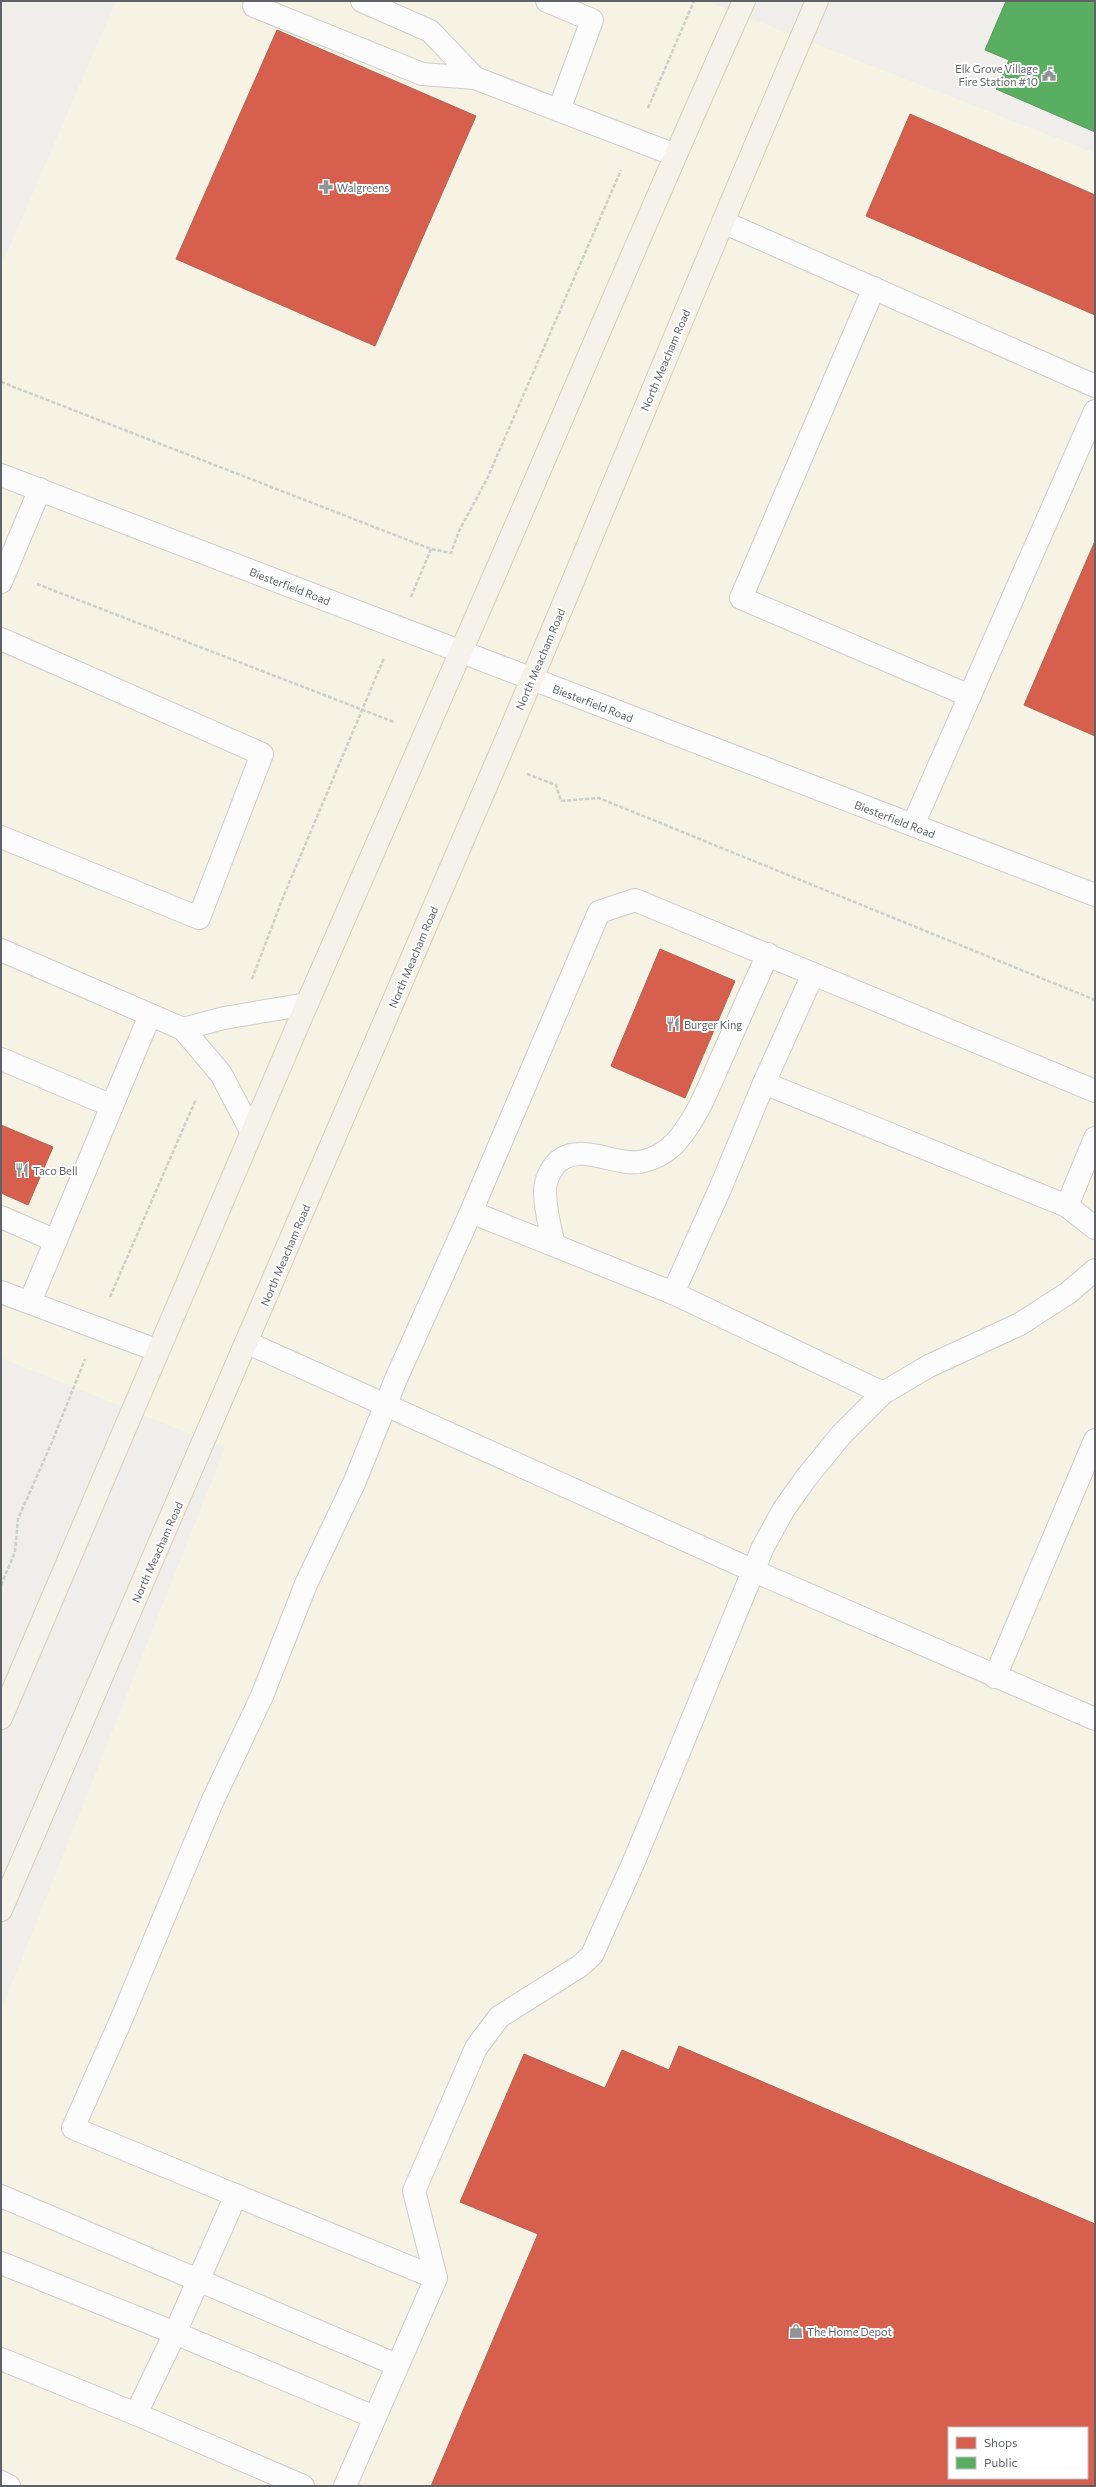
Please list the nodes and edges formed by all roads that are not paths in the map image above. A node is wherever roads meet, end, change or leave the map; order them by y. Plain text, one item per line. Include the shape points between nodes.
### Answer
1 (362, 1) edge
2 (547, 1) edge
3 (744, 1) edge
4 (817, 1) edge
5 (249, 3) edge
6 (475, 78) junction
7 (559, 110) junction
8 (675, 155) junction
9 (723, 222) junction
10 (874, 288) junction
11 (1095, 386) edge
12 (1095, 411) edge
13 (1, 475) edge
14 (40, 489) junction
15 (3, 577) edge
16 (1, 639) edge
17 (461, 652) junction
18 (532, 679) junction
19 (970, 696) junction
20 (913, 825) junction
21 (1, 836) edge
22 (1095, 895) edge
23 (1, 950) edge
24 (768, 954) junction
25 (813, 974) junction
26 (306, 1004) junction
27 (150, 1015) junction
28 (183, 1029) junction
29 (1, 1059) edge
30 (764, 1082) junction
31 (1095, 1091) edge
32 (112, 1106) junction
33 (251, 1131) junction
34 (1095, 1138) edge
35 (1067, 1206) junction
36 (471, 1212) junction
37 (1, 1217) edge
38 (1095, 1228) edge
39 (56, 1240) junction
40 (554, 1245) junction
41 (1095, 1270) edge
42 (1, 1292) edge
43 (674, 1293) junction
44 (30, 1302) junction
45 (248, 1343) junction
46 (156, 1350) junction
47 (883, 1393) junction
48 (384, 1406) junction
49 (1095, 1440) edge
50 (754, 1571) junction
51 (995, 1677) junction
52 (1, 1718) edge
53 (1095, 1720) edge
54 (1, 1910) edge
55 (236, 2195) junction
56 (1, 2196) edge
57 (1, 2263) edge
58 (436, 2278) junction
59 (198, 2281) junction
60 (175, 2333) junction
61 (1, 2359) edge
62 (397, 2365) junction
63 (136, 2414) junction
64 (374, 2417) junction
65 (1, 2482) edge
66 (9, 2486) edge
67 (303, 2486) edge
68 (345, 2486) edge

1 - 6 street via 430,31
2 - 7 street via 592,20
3 - 8 main road
4 - 9 main road, North Meacham Road
5 - 6 street via 422,74
6 - 7 street
7 - 8 street
8 - 17 main road
9 - 10 street
9 - 18 main road, North Meacham Road
10 - 11 street
10 - 19 street via 741,598
12 - 19 street
13 - 14 street, Biesterfield Road
14 - 15 street
14 - 17 street, Biesterfield Road
16 - 21 street via 262,754 199,918
17 - 18 street, Biesterfield Road
17 - 26 main road
18 - 20 street, Biesterfield Road
18 - 45 main road, North Meacham Road
19 - 20 street
20 - 22 street, Biesterfield Road
23 - 27 street
24 - 25 street
24 - 36 street via 635,900 599,912
24 - 40 street via 703,1099 691,1123 675,1143 658,1156 639,1162 619,1161 596,1155 574,1155 558,1160 549,1173 545,1190
25 - 30 street
25 - 31 street
26 - 28 street
26 - 33 main road
27 - 28 street
27 - 32 street
28 - 33 street via 221,1074
29 - 32 street
30 - 35 street
30 - 43 street
32 - 39 street
33 - 46 main road
34 - 35 street
35 - 38 street
36 - 40 street
36 - 48 street
37 - 39 street
39 - 44 street
40 - 43 street
41 - 47 street via 1068,1293 1020,1324 929,1366
42 - 44 street
43 - 47 street
44 - 46 street
45 - 48 street
45 - 54 main road, North Meacham Road
46 - 52 main road
47 - 50 street via 841,1435 806,1478 784,1509 763,1547
48 - 50 street
48 - 55 street via 355,1481 306,1584 262,1696 212,1802 73,2128
49 - 51 street
50 - 51 street
50 - 58 street via 678,1749 635,1859 592,1955 580,1966 498,2018 476,2048 414,2191
51 - 53 street
55 - 58 street
55 - 59 street
56 - 59 street
57 - 60 street
58 - 62 street
59 - 60 street
59 - 62 street
60 - 63 street
60 - 64 street
61 - 63 street
62 - 64 street
63 - 67 street
64 - 68 street
65 - 66 street

